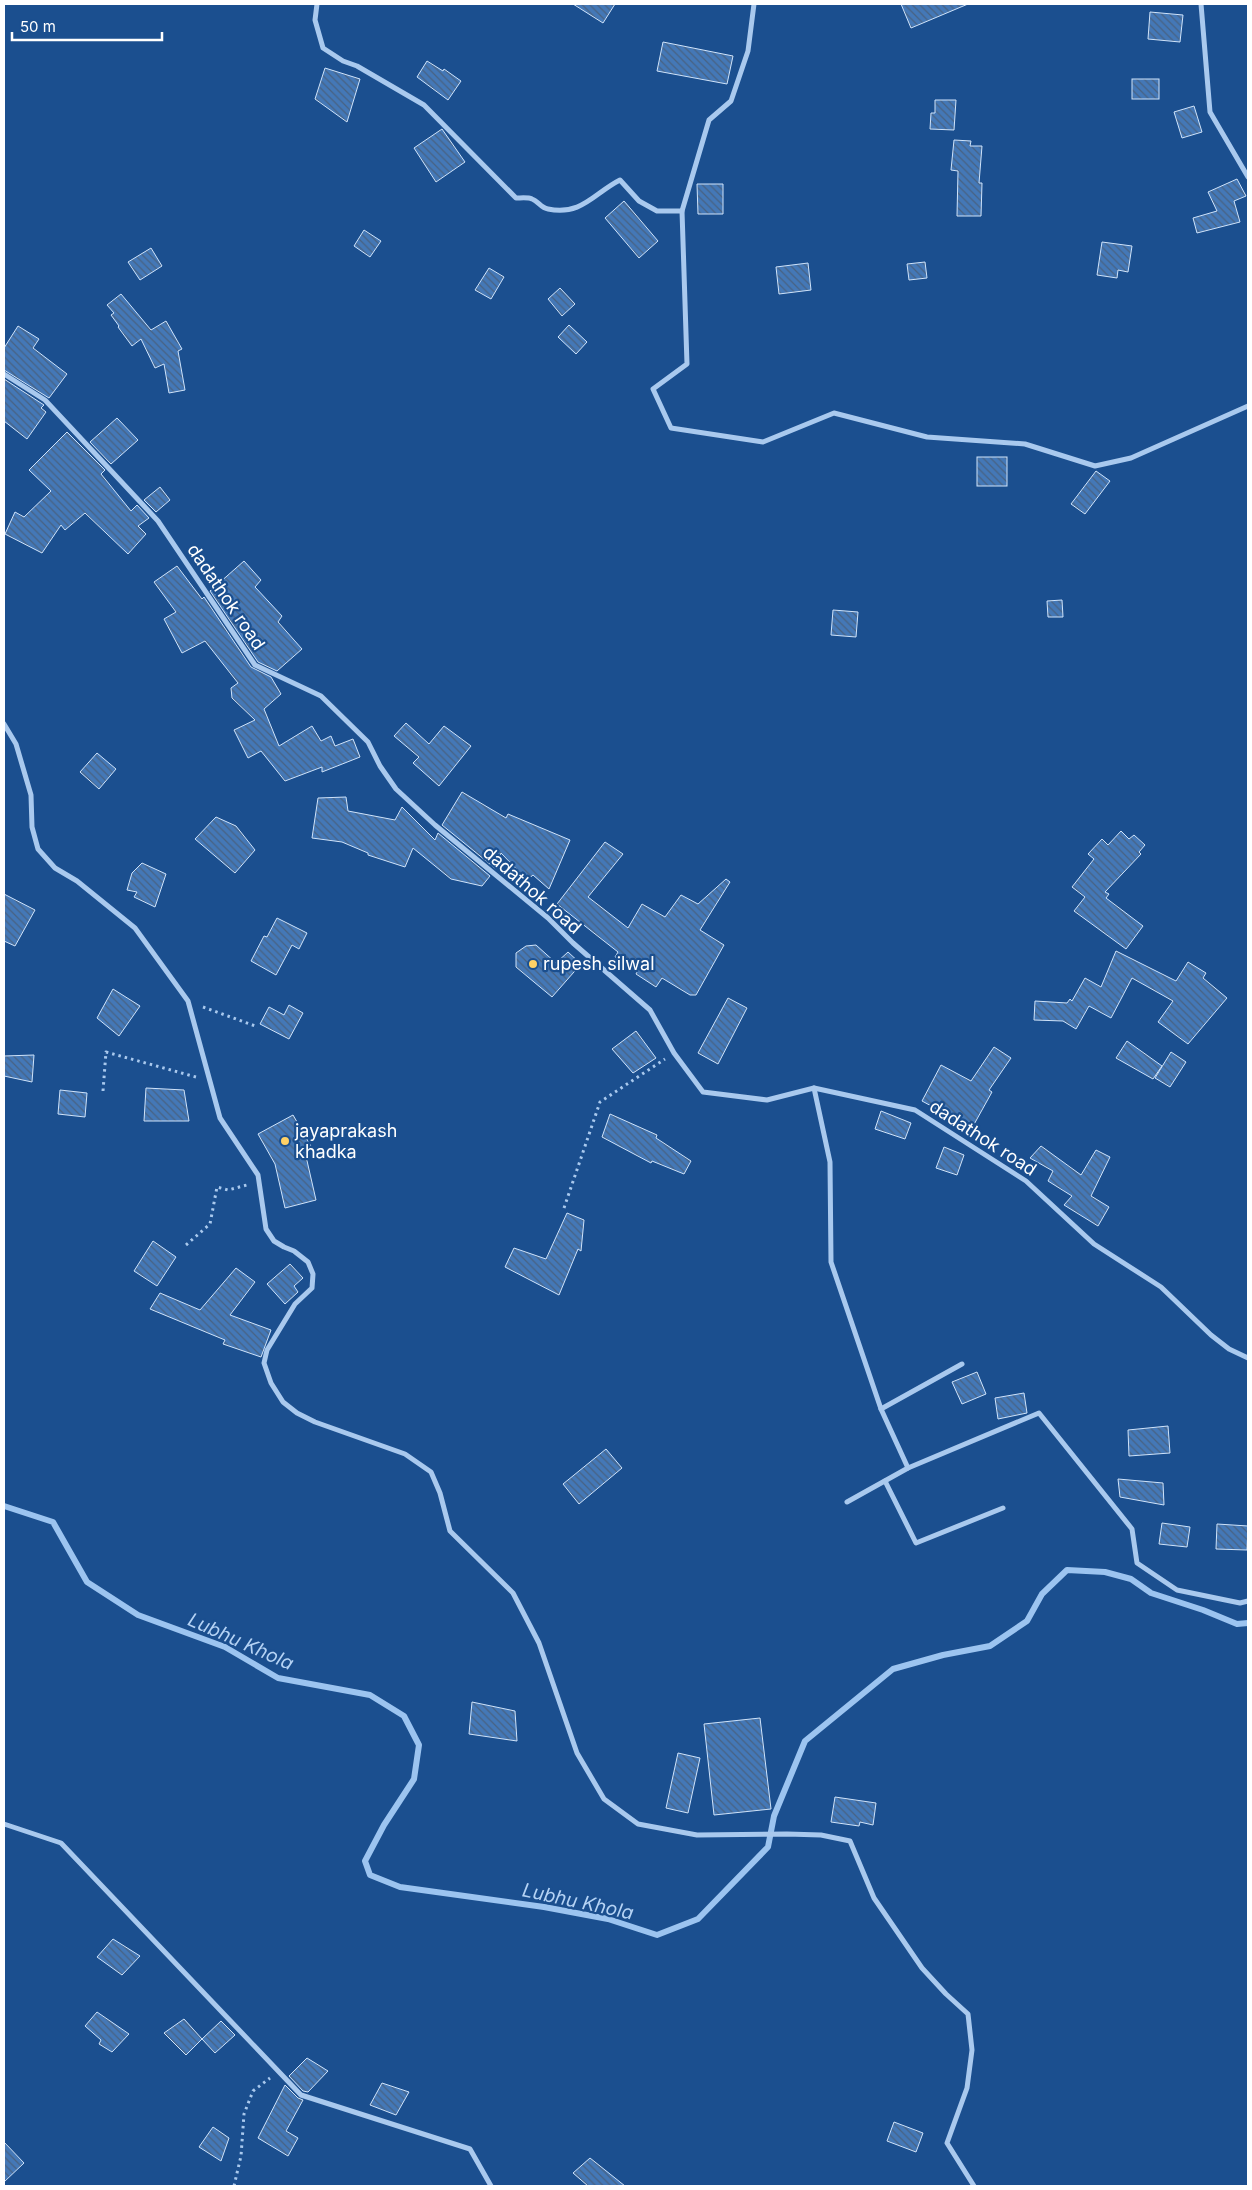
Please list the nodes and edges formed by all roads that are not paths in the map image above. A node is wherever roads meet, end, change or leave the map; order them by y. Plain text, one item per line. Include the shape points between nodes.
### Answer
1 (317, 4) edge
2 (754, 4) edge
3 (1201, 4) edge
4 (1248, 177) edge
5 (682, 211) junction
6 (4, 374) edge
7 (1248, 406) edge
8 (4, 724) edge
9 (814, 1088) junction
10 (1248, 1358) edge
11 (962, 1364) dead end
12 (881, 1408) junction
13 (908, 1468) junction
14 (884, 1481) junction
15 (847, 1502) dead end
16 (1003, 1508) dead end
17 (1248, 1601) edge
18 (4, 1824) edge
19 (491, 2186) edge
20 (974, 2186) edge

1 - 5 street via 315,20 323,48 424,105 516,198 531,198 545,208 563,211 584,204 620,180 639,201 657,211
2 - 5 street via 748,51 732,101 709,120
3 - 4 street via 1210,112
5 - 7 street via 687,364 653,389 671,428 764,442 834,413 927,437 1025,444 1095,466 1131,458
6 - 9 street, dadathok road via 45,400 158,520 254,665 321,696 368,742 396,789 650,1010 674,1053 703,1092 767,1100
8 - 20 street via 16,744 31,795 32,827 38,849 55,868 78,881 135,928 188,1001 220,1118 258,1175 266,1229 274,1241 308,1262 313,1274 312,1288 295,1304 267,1350 264,1363 283,1402 315,1422 405,1454 431,1472 450,1531 513,1592 539,1643 577,1753 604,1799 638,1824 697,1835 820,1835 850,1841 874,1898 922,1968 968,2014 972,2050 967,2088 947,2143
9 - 10 street, dadathok road via 915,1110 1026,1181 1094,1244 1162,1287 1211,1335
9 - 12 street via 830,1162 831,1262
11 - 12 street
12 - 13 street
13 - 14 street
13 - 17 street via 1039,1413 1132,1530 1137,1563 1177,1590 1240,1603
14 - 15 street
14 - 16 street via 916,1543
18 - 19 street via 61,1843 301,2095 470,2150

